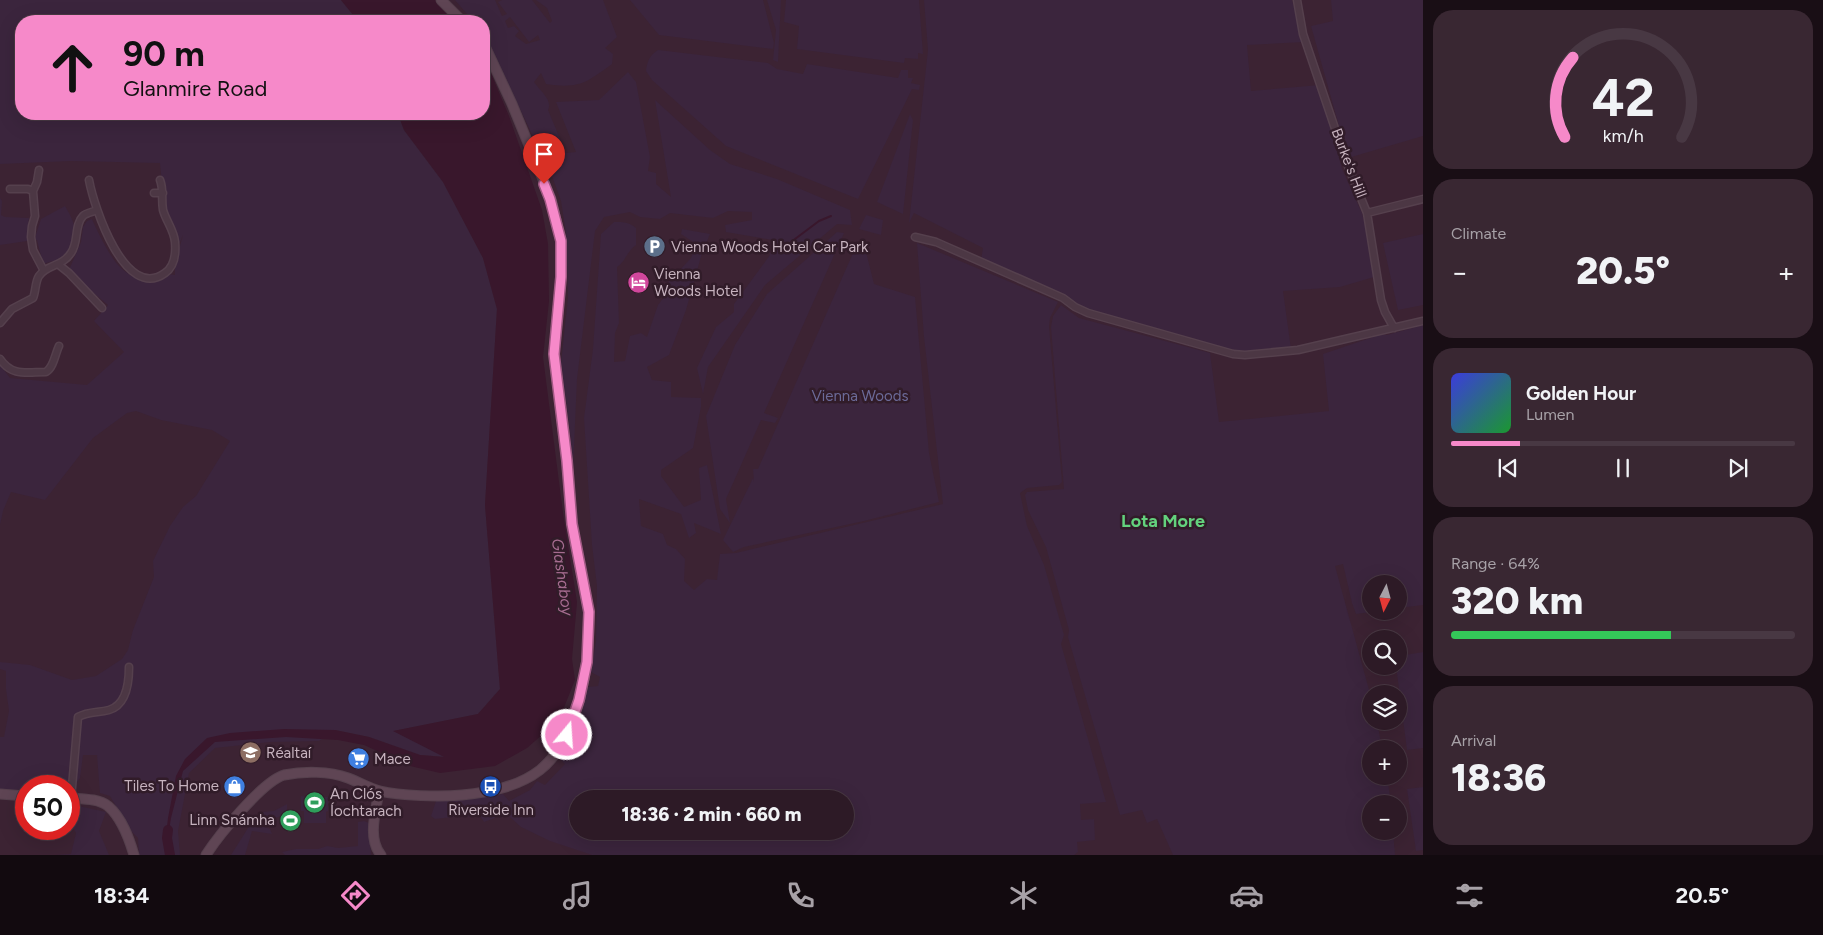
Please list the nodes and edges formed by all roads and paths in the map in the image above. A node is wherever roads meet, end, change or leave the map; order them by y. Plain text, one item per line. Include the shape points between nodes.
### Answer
1 (441, 0) edge
2 (1297, 0) edge
3 (456, 15) edge
4 (490, 57) edge
5 (39, 170) dead end
6 (89, 180) dead end
7 (160, 180) dead end
8 (10, 189) dead end
9 (33, 191) junction
10 (154, 193) dead end
11 (163, 194) junction
12 (1423, 199) edge
13 (97, 210) junction
14 (1367, 213) junction
15 (915, 237) dead end
16 (59, 265) junction
17 (44, 271) junction
18 (102, 308) dead end
19 (1423, 321) edge
20 (0, 323) edge
21 (1394, 328) junction
22 (59, 346) dead end
23 (0, 359) edge
24 (129, 667) dead end
25 (72, 775) edge
26 (380, 791) junction
27 (0, 794) edge
28 (15, 795) edge
29 (80, 800) edge
30 (134, 855) edge
31 (206, 855) edge
32 (381, 855) edge

1 - 3 main road
2 - 14 street, Burke's Hill via 1302,34
4 - 26 main road via 550,199 561,241 554,354 572,524 589,612 587,662 567,735 558,751 525,780 504,788 447,796
5 - 9 street
6 - 13 street
7 - 11 street
8 - 9 street
9 - 17 street via 33,250
10 - 11 street
11 - 13 street via 164,215 174,233 175,258 168,271 152,279 134,273 109,240
12 - 14 street
13 - 16 street via 83,215 74,248
14 - 21 street, Burke's Hill via 1381,300
15 - 21 street via 954,250 1063,298 1088,313 1233,354 1298,350
16 - 17 street
16 - 18 street
17 - 20 street via 36,282 33,298 12,309
19 - 21 street
22 - 23 street via 53,364 46,372 11,371
24 - 25 street via 128,684 119,705 78,716
26 - 31 main road via 347,777 327,774 302,772 278,778 227,826
26 - 32 main road via 374,843
27 - 28 main road
29 - 30 main road via 107,805 128,835

